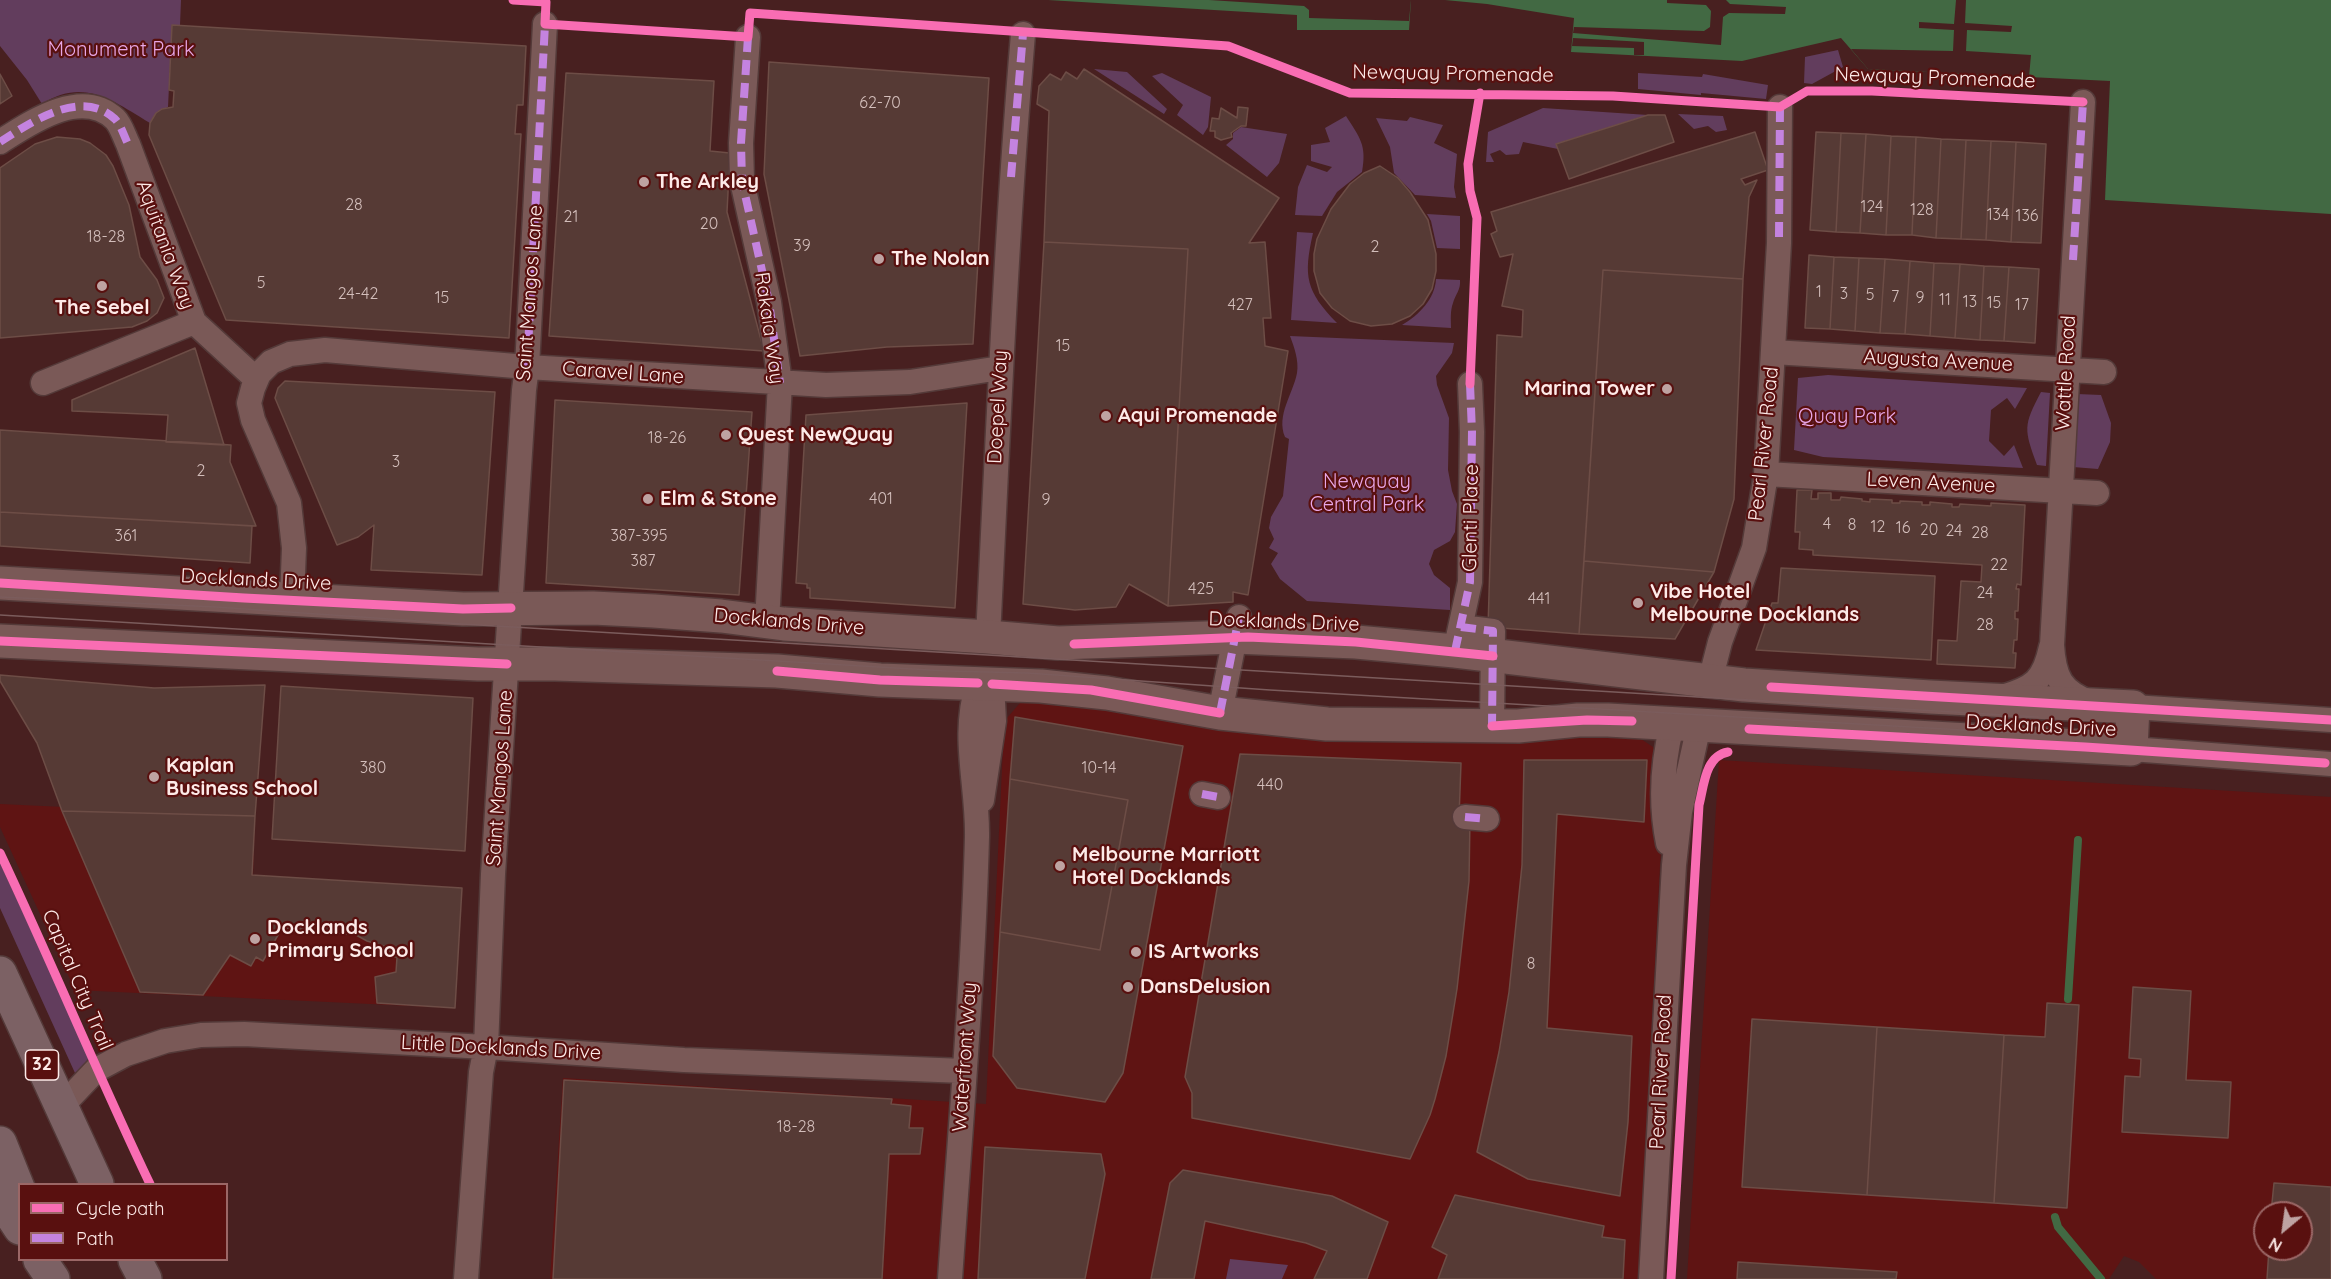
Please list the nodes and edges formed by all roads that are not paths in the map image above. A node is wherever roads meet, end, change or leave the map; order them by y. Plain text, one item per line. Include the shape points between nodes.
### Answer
1 (545, 24) dead end
2 (1023, 34) dead end
3 (748, 37) dead end
4 (2083, 102) dead end
5 (1780, 106) dead end
6 (0, 142) edge
7 (194, 322) junction
8 (1773, 352) junction
9 (527, 367) junction
10 (1000, 368) junction
11 (2066, 369) junction
12 (2104, 372) dead end
13 (256, 379) junction
14 (43, 383) dead end
15 (780, 383) junction
16 (1470, 384) dead end
17 (1766, 474) junction
18 (2060, 490) junction
19 (2097, 493) dead end
20 (0, 583) edge
21 (292, 599) junction
22 (511, 608) junction
23 (767, 622) junction
24 (1237, 627) junction
25 (988, 637) junction
26 (1458, 639) junction
27 (0, 641) edge
28 (2052, 645) junction
29 (1492, 656) junction
30 (507, 664) junction
31 (1705, 680) junction
32 (985, 683) junction
33 (1990, 700) junction
34 (2113, 706) junction
35 (1220, 713) junction
36 (2331, 720) edge
37 (1686, 725) junction
38 (1492, 726) junction
39 (2119, 749) junction
40 (2331, 764) edge
41 (0, 973) edge
42 (486, 1047) junction
43 (964, 1071) junction
44 (61, 1107) junction
45 (0, 1143) edge
46 (96, 1183) edge
47 (18, 1188) edge
48 (0, 1198) edge
49 (18, 1225) edge
50 (41, 1261) edge
51 (46, 1261) edge
52 (136, 1261) edge
53 (53, 1279) edge
54 (145, 1279) edge
55 (466, 1279) edge
56 (950, 1279) edge
57 (1651, 1279) edge

1 - 9 street, Saint Mangos Lane
2 - 10 street, Doepel Way
3 - 15 street, Rakaia Way via 742,181 769,302
4 - 11 street, Wattle Road
5 - 8 street, Pearl River Road
6 - 7 street, Aquitania Way via 43,116 78,106 114,118 128,144
7 - 13 street, Aquitania Way
7 - 14 street
8 - 11 street, Augusta Avenue
8 - 17 street, Pearl River Road
9 - 13 street, Caravel Lane via 315,350 279,358
9 - 15 street, Caravel Lane
9 - 22 street, Saint Mangos Lane
10 - 15 street, Caravel Lane via 867,385
10 - 25 street, Doepel Way
11 - 12 street, Augusta Avenue
11 - 18 street, Wattle Road
13 - 21 street via 250,411 282,485 292,519
15 - 23 street, Rakaia Way
16 - 26 street, Glenti Place via 1470,582
17 - 18 street, Leven Avenue
17 - 31 street, Pearl River Road via 1754,548
18 - 19 street, Leven Avenue
18 - 28 street, Wattle Road
20 - 21 street, Docklands Drive
21 - 22 street, Docklands Drive
22 - 23 street, Docklands Drive via 633,610
22 - 30 street, Saint Mangos Lane
23 - 25 street, Docklands Drive
24 - 25 street, Docklands Drive via 1074,644
24 - 26 street, Docklands Drive via 1356,642
24 - 35 street
25 - 32 street, Waterfront Way
26 - 29 street, Docklands Drive
27 - 30 street, Docklands Drive
28 - 33 street, Wattle Road via 2044,671 2032,686
28 - 34 street, Wattle Road via 2058,677 2065,689 2081,699
29 - 31 street, Docklands Drive
29 - 38 street
30 - 32 street, Docklands Drive via 777,671 880,680
30 - 42 street, Saint Mangos Lane
31 - 33 street, Docklands Drive
31 - 37 street, Pearl River Road
32 - 35 street, Docklands Drive via 1091,690
32 - 43 street, Waterfront Way via 994,721 977,834
33 - 34 street, Docklands Drive
34 - 36 street, Docklands Drive
34 - 39 street
35 - 38 street, Docklands Drive via 1327,724
37 - 38 street, Docklands Drive via 1587,720
37 - 39 street, Docklands Drive
37 - 57 street, Pearl River Road via 1674,865
39 - 40 street, Docklands Drive
41 - 44 main road, 32
42 - 43 street, Little Docklands Drive via 684,1060
42 - 44 street, Little Docklands Drive via 201,1035 165,1041 126,1054 96,1070
42 - 55 street, Saint Mangos Lane
43 - 56 street, Waterfront Way
44 - 46 main road, 32
45 - 47 main road
48 - 49 main road
50 - 53 main road
51 - 53 main road
52 - 54 main road

